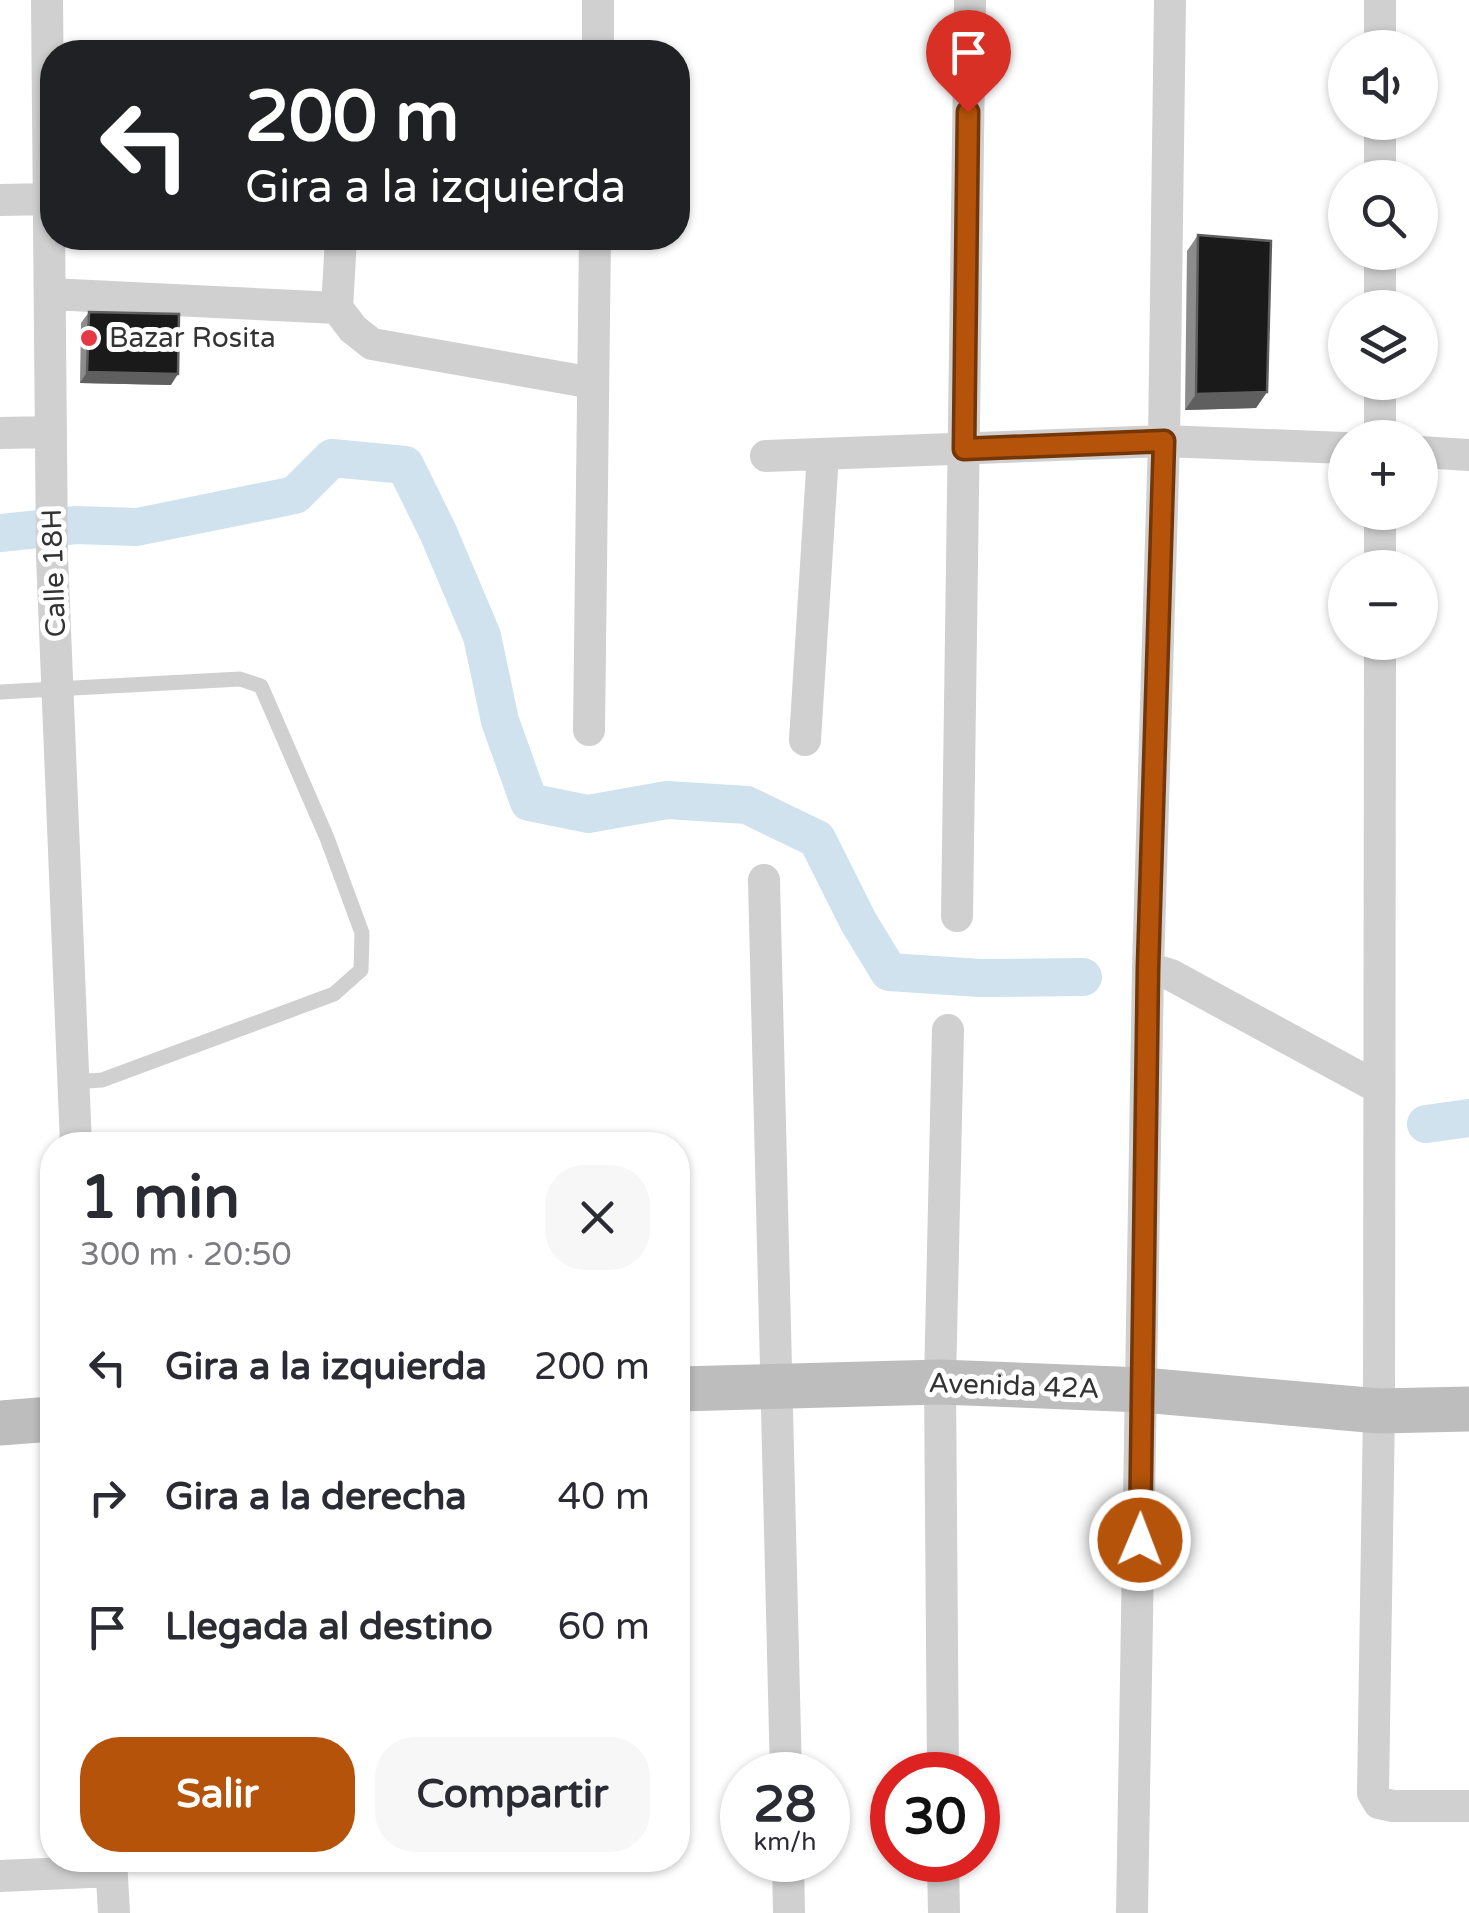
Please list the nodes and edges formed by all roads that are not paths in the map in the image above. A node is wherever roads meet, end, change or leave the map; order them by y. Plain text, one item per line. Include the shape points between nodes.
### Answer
1 (47, 0) edge
2 (598, 0) edge
3 (970, 0) edge
4 (1170, 0) edge
5 (1380, 0) edge
6 (1380, 30) edge
7 (49, 40) edge
8 (598, 40) edge
9 (40, 199) edge
10 (0, 200) edge
11 (49, 250) edge
12 (339, 250) edge
13 (595, 250) edge
14 (50, 294) junction
15 (337, 308) junction
16 (593, 383) junction
17 (51, 432) junction
18 (0, 433) edge
19 (1164, 441) junction
20 (1328, 447) edge
21 (964, 449) junction
22 (1438, 453) edge
23 (823, 454) junction
24 (1469, 455) edge
25 (766, 456) dead end
26 (1380, 660) edge
27 (58, 689) junction
28 (0, 692) edge
29 (588, 730) dead end
30 (806, 740) dead end
31 (764, 880) dead end
32 (957, 916) dead end
33 (1148, 968) junction
34 (948, 1030) dead end
35 (72, 1082) junction
36 (1379, 1088) junction
37 (75, 1132) edge
38 (940, 1382) junction
39 (776, 1385) junction
40 (690, 1389) edge
41 (1143, 1390) junction
42 (1469, 1409) edge
43 (1379, 1410) junction
44 (40, 1420) edge
45 (0, 1423) edge
46 (785, 1752) edge
47 (943, 1752) edge
48 (1469, 1806) edge
49 (45, 1872) edge
50 (112, 1872) edge
51 (0, 1876) edge
52 (788, 1882) edge
53 (944, 1882) edge
54 (114, 1913) edge
55 (789, 1913) edge
56 (944, 1913) edge
57 (1132, 1913) edge

1 - 7 street, Calle 18H
2 - 8 street
3 - 21 street
4 - 19 street
5 - 6 street
9 - 10 street
11 - 14 street, Calle 18H
12 - 15 street
13 - 16 street
14 - 15 street
14 - 17 street, Calle 18H
15 - 16 street via 372,344
16 - 29 street
17 - 18 street
17 - 27 street, Calle 18H
19 - 20 street
19 - 21 street
19 - 33 street
21 - 23 street
21 - 32 street
22 - 24 street
23 - 25 street
23 - 30 street
26 - 36 street
27 - 28 lane
27 - 35 street, Calle 18H
27 - 35 lane via 240,679 261,686 362,933 360,970 334,994 102,1080
31 - 39 street
33 - 36 street
33 - 41 street
34 - 38 street
35 - 37 street, Calle 18H
36 - 43 street
38 - 39 street, Avenida 42A
38 - 41 street, Avenida 42A
38 - 47 street
39 - 40 street, Avenida 42A
39 - 46 street
41 - 43 street, Avenida 42A
41 - 57 street
42 - 43 street, Avenida 42A
43 - 48 street via 1373,1793 1393,1806
44 - 45 street
49 - 51 street
50 - 54 street
52 - 55 street
53 - 56 street

